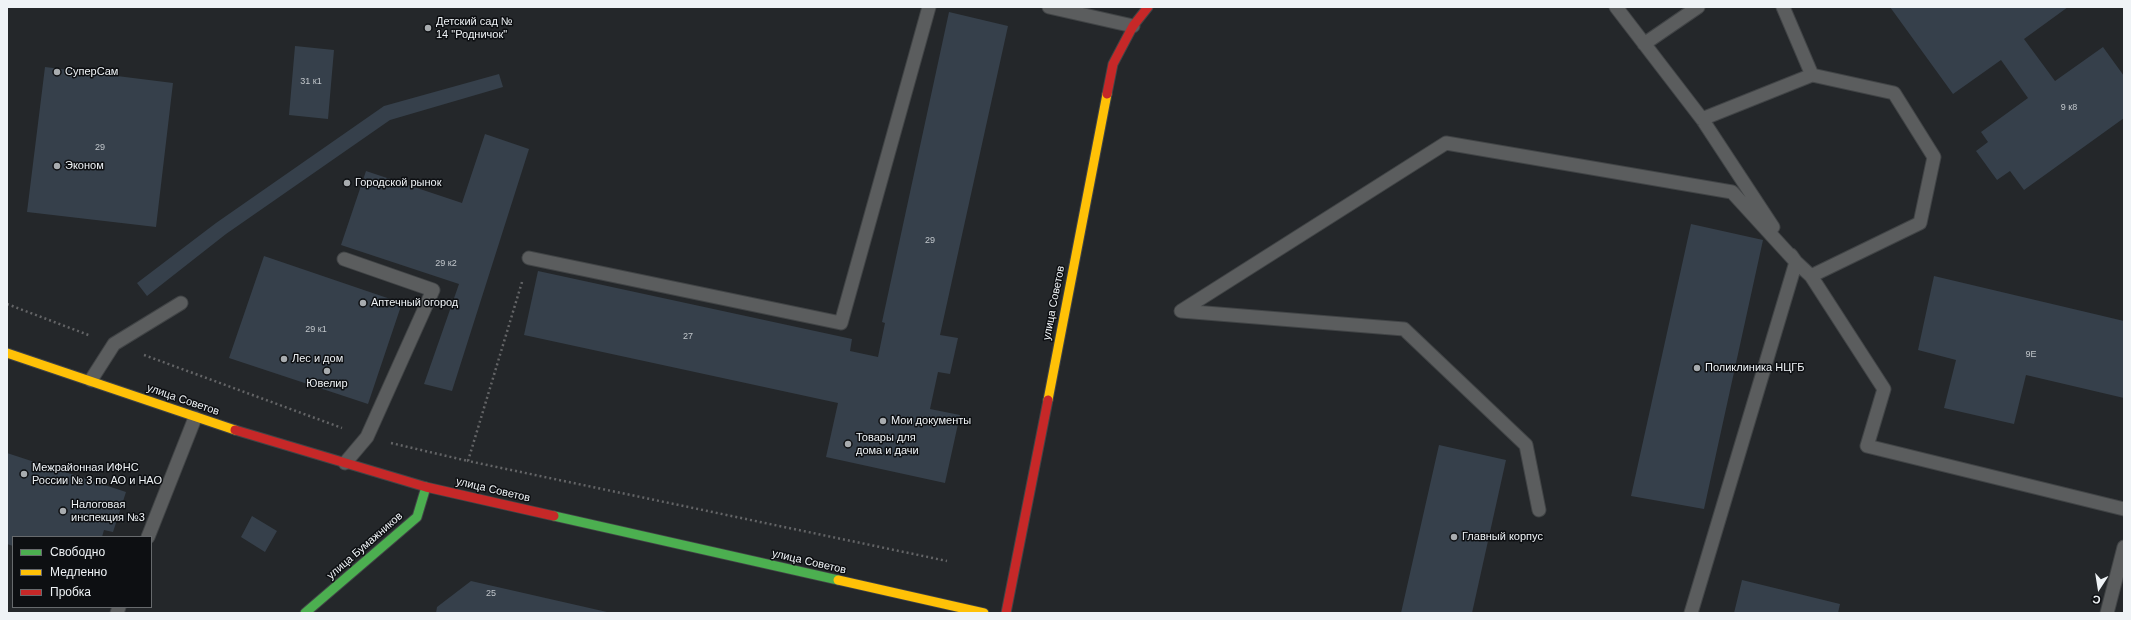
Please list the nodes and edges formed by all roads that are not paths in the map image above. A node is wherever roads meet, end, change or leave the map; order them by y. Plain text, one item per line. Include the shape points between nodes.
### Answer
1 (929, 7) edge
2 (1049, 7) edge
3 (1148, 7) edge
4 (1616, 7) edge
5 (1698, 7) edge
6 (1783, 7) edge
7 (1133, 26) junction
8 (1644, 44) junction
9 (1812, 75) junction
10 (1702, 119) junction
11 (528, 258) road end
12 (344, 259) dead end
13 (1796, 262) junction
14 (1811, 276) junction
15 (181, 303) dead end
16 (7, 353) edge
17 (91, 380) junction
18 (195, 418) junction
19 (345, 463) junction
20 (426, 487) junction
21 (2124, 508) edge
22 (1539, 510) dead end
23 (148, 536) edge
24 (2124, 547) edge
25 (305, 613) edge
26 (984, 613) edge
27 (1006, 613) edge
28 (1691, 613) edge
29 (2107, 613) edge

1 - 11 lane via 841,323
2 - 7 lane
3 - 7 street, улица Советов
4 - 8 lane
5 - 8 lane
6 - 9 lane
7 - 27 street, улица Советов via 1113,64
8 - 10 lane
9 - 10 lane
9 - 14 lane via 1894,93 1934,157 1920,223
10 - 13 lane
12 - 19 lane via 433,290 367,437
13 - 14 lane
13 - 22 lane via 1732,192 1446,143 1181,311 1404,329 1526,445
13 - 28 lane
14 - 21 lane via 1884,389 1867,446
15 - 17 lane via 114,344
16 - 17 street, улица Советов
17 - 18 street, улица Советов
18 - 19 street, улица Советов
18 - 23 lane
19 - 20 street, улица Советов
20 - 25 street, улица Бумажников via 417,517
20 - 26 street, улица Советов
24 - 29 lane

